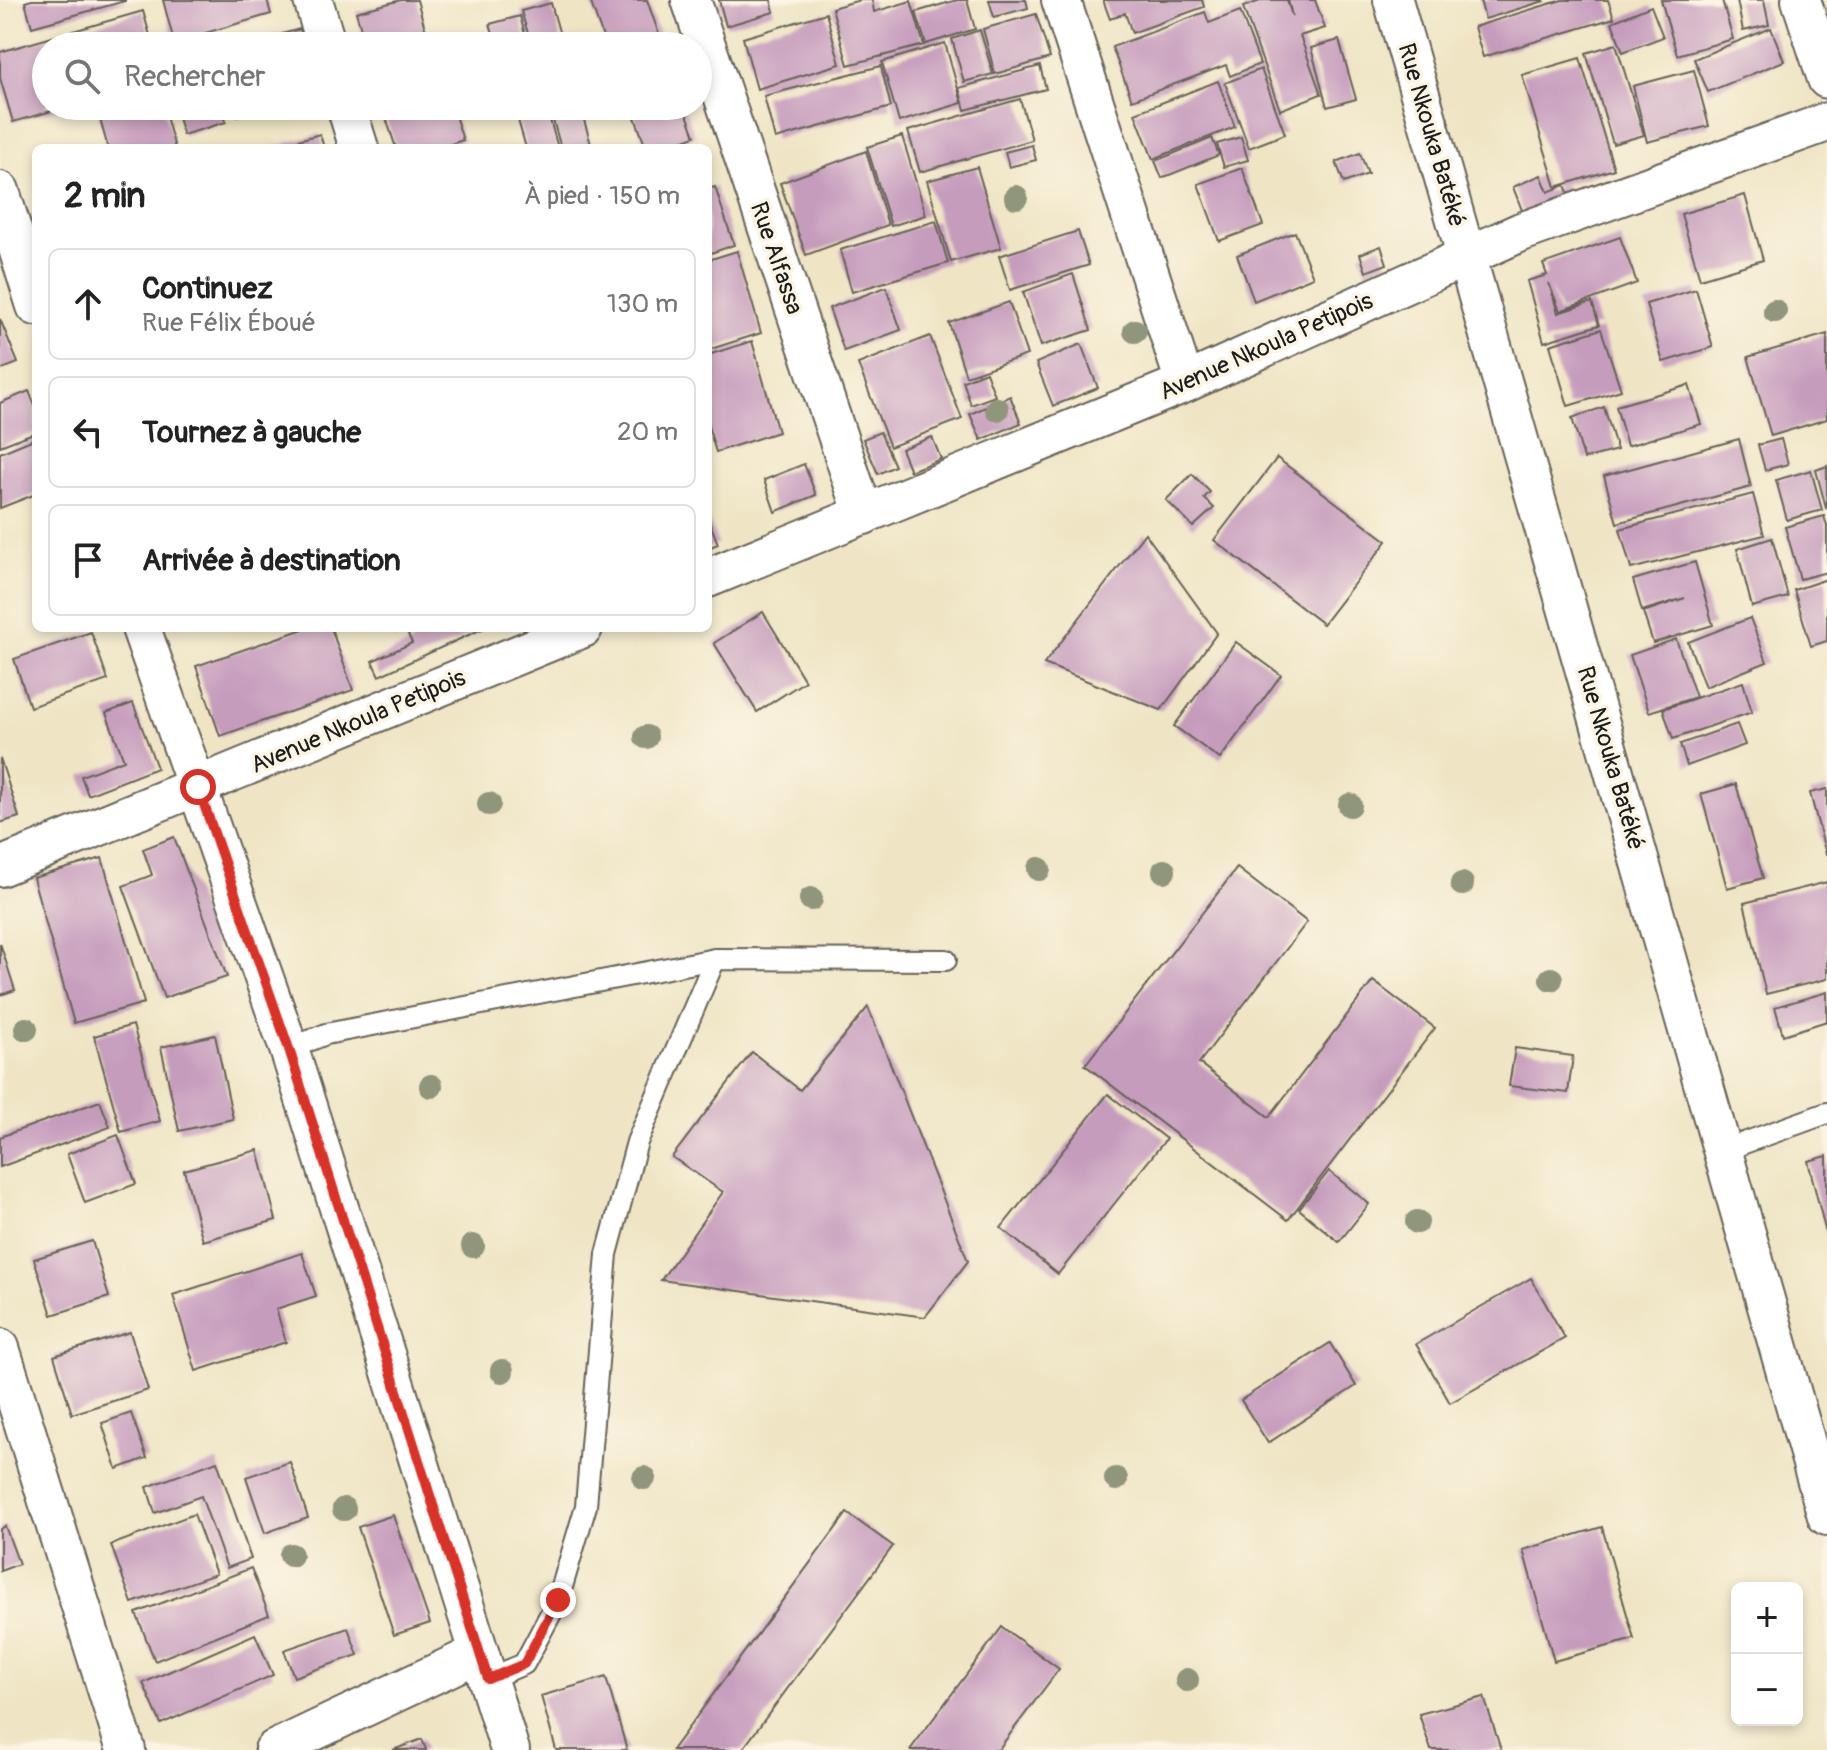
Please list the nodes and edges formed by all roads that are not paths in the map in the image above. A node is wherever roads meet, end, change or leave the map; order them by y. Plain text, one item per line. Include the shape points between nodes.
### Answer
1 (313, 0) edge
2 (691, 0) edge
3 (1061, 0) edge
4 (1393, 0) edge
5 (1801, 0) edge
6 (323, 32) edge
7 (702, 32) edge
8 (712, 63) edge
9 (1827, 79) edge
10 (350, 120) edge
11 (1827, 122) edge
12 (358, 144) edge
13 (0, 191) edge
14 (1468, 255) junction
15 (32, 293) edge
16 (1185, 383) junction
17 (864, 515) junction
18 (712, 576) edge
19 (142, 632) edge
20 (562, 632) edge
21 (525, 639) edge
22 (198, 787) junction
23 (0, 867) edge
24 (715, 959) junction
25 (946, 960) dead end
26 (289, 1049) junction
27 (1827, 1113) edge
28 (1722, 1151) junction
29 (0, 1348) edge
30 (1819, 1458) edge
31 (1827, 1516) edge
32 (484, 1666) junction
33 (126, 1750) edge
34 (274, 1750) edge
35 (510, 1750) edge

1 - 6 street
2 - 7 street, Rue Alfassa
3 - 16 street
4 - 14 street, Rue Nkouka Batéké
5 - 9 street
8 - 17 street, Rue Alfassa
10 - 12 street
11 - 14 street, Avenue Nkoula Petipois
13 - 15 street
14 - 16 street, Avenue Nkoula Petipois
14 - 28 street, Rue Nkouka Batéké
16 - 17 street, Avenue Nkoula Petipois
17 - 18 street, Avenue Nkoula Petipois
19 - 22 street
20 - 21 street, Avenue Nkoula Petipois
21 - 22 street, Avenue Nkoula Petipois
22 - 23 street, Avenue Nkoula Petipois
22 - 26 street
24 - 25 lane
24 - 26 lane via 326,1034
24 - 32 lane via 637,1142 607,1254 586,1506 558,1600 524,1664
26 - 32 street
27 - 28 lane
28 - 30 street, Rue Nkouka Batéké
29 - 33 street
30 - 31 street, Rue Nkouka Batéké
32 - 34 street
32 - 35 street

